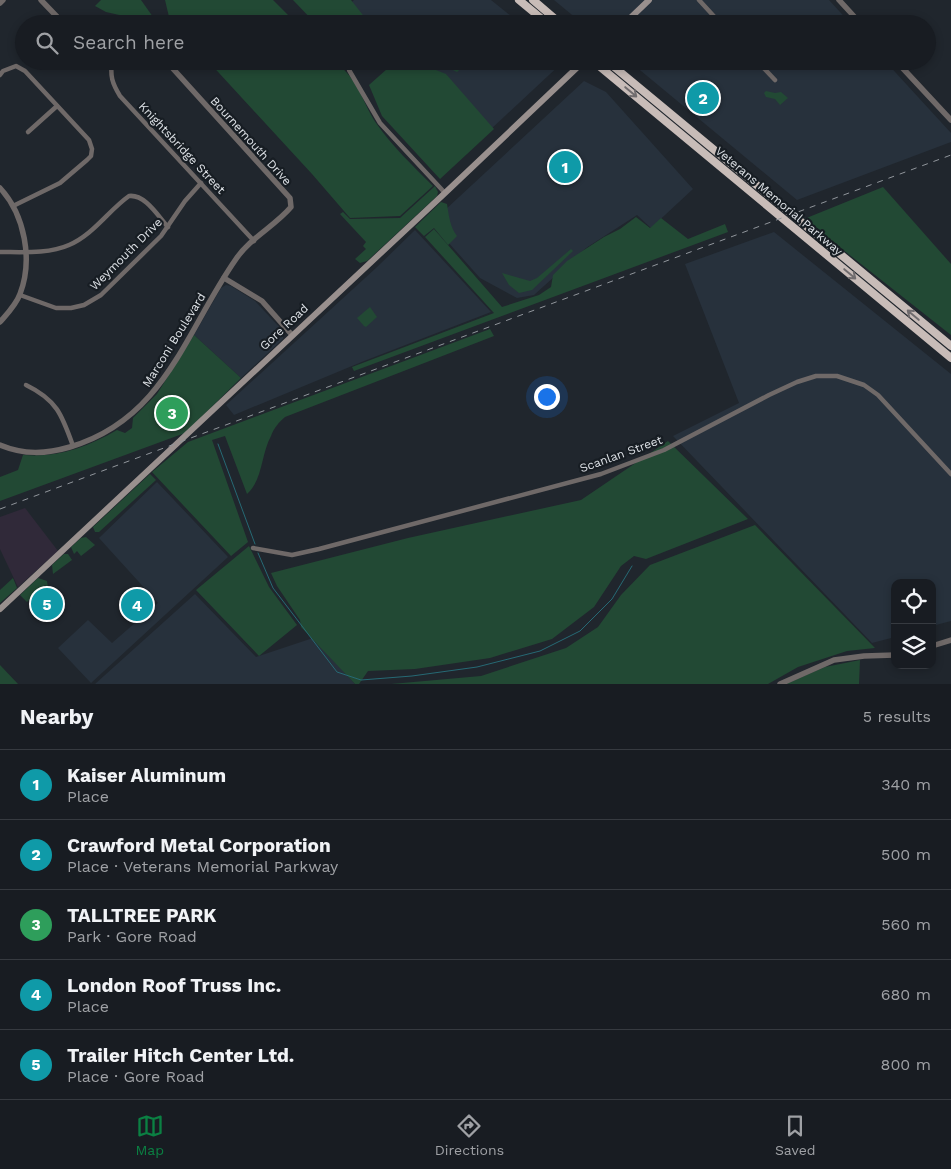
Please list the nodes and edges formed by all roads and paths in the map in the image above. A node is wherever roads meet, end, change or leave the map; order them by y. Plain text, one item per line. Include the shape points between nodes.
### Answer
1 (3, 0) edge
2 (42, 0) edge
3 (519, 0) edge
4 (533, 0) edge
5 (649, 0) edge
6 (699, 0) edge
7 (839, 0) edge
8 (0, 3) edge
9 (56, 15) edge
10 (537, 15) edge
11 (550, 15) edge
12 (633, 15) edge
13 (713, 15) edge
14 (853, 15) edge
15 (15, 66) edge
16 (23, 70) edge
17 (111, 70) edge
18 (174, 70) edge
19 (349, 70) dead end
20 (575, 70) edge
21 (604, 70) edge
22 (617, 70) edge
23 (766, 70) edge
24 (904, 70) edge
25 (0, 74) edge
26 (775, 80) dead end
27 (57, 106) junction
28 (951, 120) edge
29 (28, 132) dead end
30 (201, 183) junction
31 (0, 188) edge
32 (446, 193) junction
33 (13, 206) junction
34 (168, 227) junction
35 (254, 241) junction
36 (0, 252) edge
37 (26, 252) junction
38 (224, 278) junction
39 (20, 296) junction
40 (0, 322) edge
41 (292, 335) junction
42 (951, 346) edge
43 (951, 358) edge
44 (26, 385) dead end
45 (0, 445) edge
46 (73, 446) junction
47 (951, 474) edge
48 (253, 548) dead end
49 (0, 609) edge
50 (951, 640) edge
51 (936, 645) edge
52 (891, 655) edge
53 (780, 684) edge

1 - 8 street
2 - 9 street
3 - 10 highway
4 - 11 highway
5 - 12 main road
6 - 13 street
7 - 14 street
15 - 25 street
16 - 27 street
17 - 30 street, Knightsbridge Street via 112,84 120,96
18 - 35 street, Bournemouth Drive via 290,198 291,207
19 - 32 street via 380,123
20 - 32 main road, Gore Road
21 -> 43 highway, Veterans Memorial Parkway
42 -> 22 highway, Veterans Memorial Parkway
23 - 26 street
24 - 28 street
27 - 29 street
27 - 33 street via 89,140 91,156 60,183
30 - 34 street, Weymouth Drive via 184,201
30 - 35 street, Knightsbridge Street
31 - 33 street
32 - 41 main road, Gore Road
33 - 37 street via 23,232
34 - 37 street via 142,198 129,196 70,245 55,250
34 - 39 street, Weymouth Drive via 101,295 84,304 56,308
35 - 38 street, Bournemouth Drive via 237,257
36 - 37 street
37 - 39 street
38 - 41 street via 262,301
38 - 46 street, Marconi Boulevard via 152,396 112,430
39 - 40 street
41 - 49 main road, Gore Road
44 - 46 street via 55,405
45 - 46 street, Marconi Boulevard via 37,454
47 - 48 street, Scanlan Street via 878,395 864,385 837,376 816,376 769,395 664,450 593,476 292,555
50 - 51 street
52 - 53 street via 834,660

